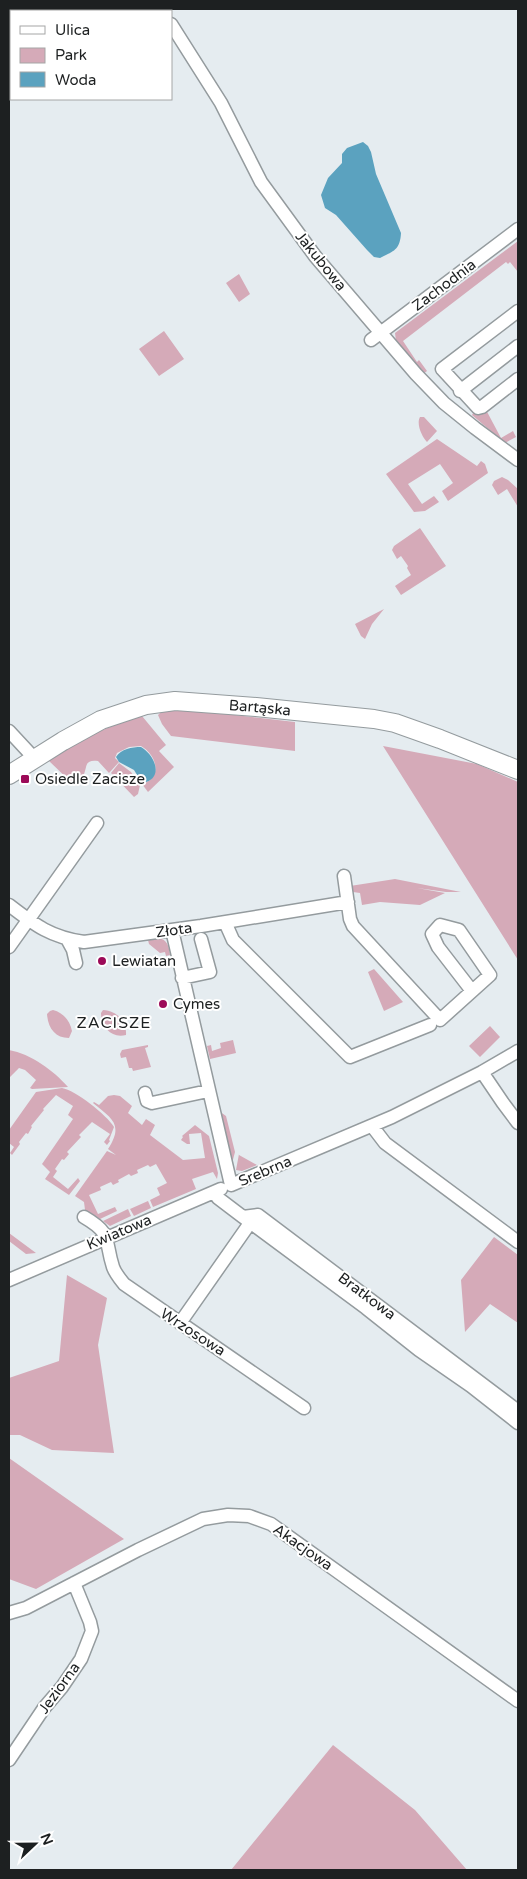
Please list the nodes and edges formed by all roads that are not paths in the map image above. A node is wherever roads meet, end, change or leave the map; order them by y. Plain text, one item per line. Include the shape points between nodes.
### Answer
1 (172, 26) edge
2 (518, 229) edge
3 (518, 311) edge
4 (376, 337) junction
5 (518, 346) edge
6 (442, 369) junction
7 (518, 379) edge
8 (425, 383) junction
9 (460, 390) junction
10 (518, 460) edge
11 (9, 731) edge
12 (35, 759) junction
13 (518, 770) edge
14 (9, 775) edge
15 (97, 823) dead end
16 (344, 876) dead end
17 (348, 902) junction
18 (9, 905) edge
19 (28, 920) junction
20 (226, 922) junction
21 (172, 930) junction
22 (200, 938) dead end
23 (67, 940) junction
24 (9, 947) edge
25 (76, 962) dead end
26 (182, 978) junction
27 (472, 991) junction
28 (430, 1025) dead end
29 (518, 1051) edge
30 (482, 1072) junction
31 (208, 1092) junction
32 (145, 1093) dead end
33 (518, 1123) edge
34 (372, 1126) junction
35 (231, 1185) junction
36 (214, 1192) junction
37 (84, 1217) dead end
38 (246, 1220) junction
39 (107, 1237) junction
40 (518, 1242) edge
41 (9, 1280) edge
42 (180, 1323) junction
43 (304, 1408) dead end
44 (518, 1411) edge
45 (518, 1423) edge
46 (74, 1583) junction
47 (9, 1613) edge
48 (518, 1700) edge
49 (9, 1760) edge

1 - 4 street, Jakubowa via 220,103 261,182
2 - 4 street, Zachodnia
3 - 6 street
4 - 8 street, Jakubowa
5 - 9 street
6 - 8 street
6 - 9 street
7 - 9 street via 480,408 476,408
8 - 10 street, Jakubowa via 444,403
11 - 12 street
12 - 13 street, Bartąska via 101,720 146,705 175,701 388,722
12 - 14 street, Bartąska
15 - 19 street
16 - 17 street
17 - 20 street, Złota
17 - 27 street via 353,926 440,1020
18 - 19 street, Złota
19 - 23 street, Złota
19 - 24 street
20 - 21 street, Złota
20 - 28 street via 233,940 350,1057
21 - 23 street, Złota via 84,942
21 - 26 street, Srebrna
22 - 26 street via 210,972
23 - 25 street
26 - 31 street, Srebrna
27 - 27 street via 490,975 459,930 440,925 432,934 438,947
29 - 30 street, Srebrna
30 - 33 street
30 - 34 street, Srebrna
31 - 32 street via 152,1103 147,1101
31 - 35 street, Srebrna
34 - 35 street, Srebrna
34 - 40 street via 385,1144
35 - 36 street, Kwiatowa
36 - 38 street, Bratkowa
36 - 39 street, Kwiatowa
37 - 39 street
38 - 42 street
38 - 44 street, Bratkowa via 258,1214
38 - 45 street
39 - 41 street, Kwiatowa
39 - 42 street, Wrzosowa via 113,1268 124,1284
42 - 43 street, Wrzosowa
46 - 47 street, Akacjowa via 26,1608
46 - 48 street, Akacjowa via 203,1519 249,1516 271,1524
46 - 49 street, Jeziorna via 92,1631 81,1659

